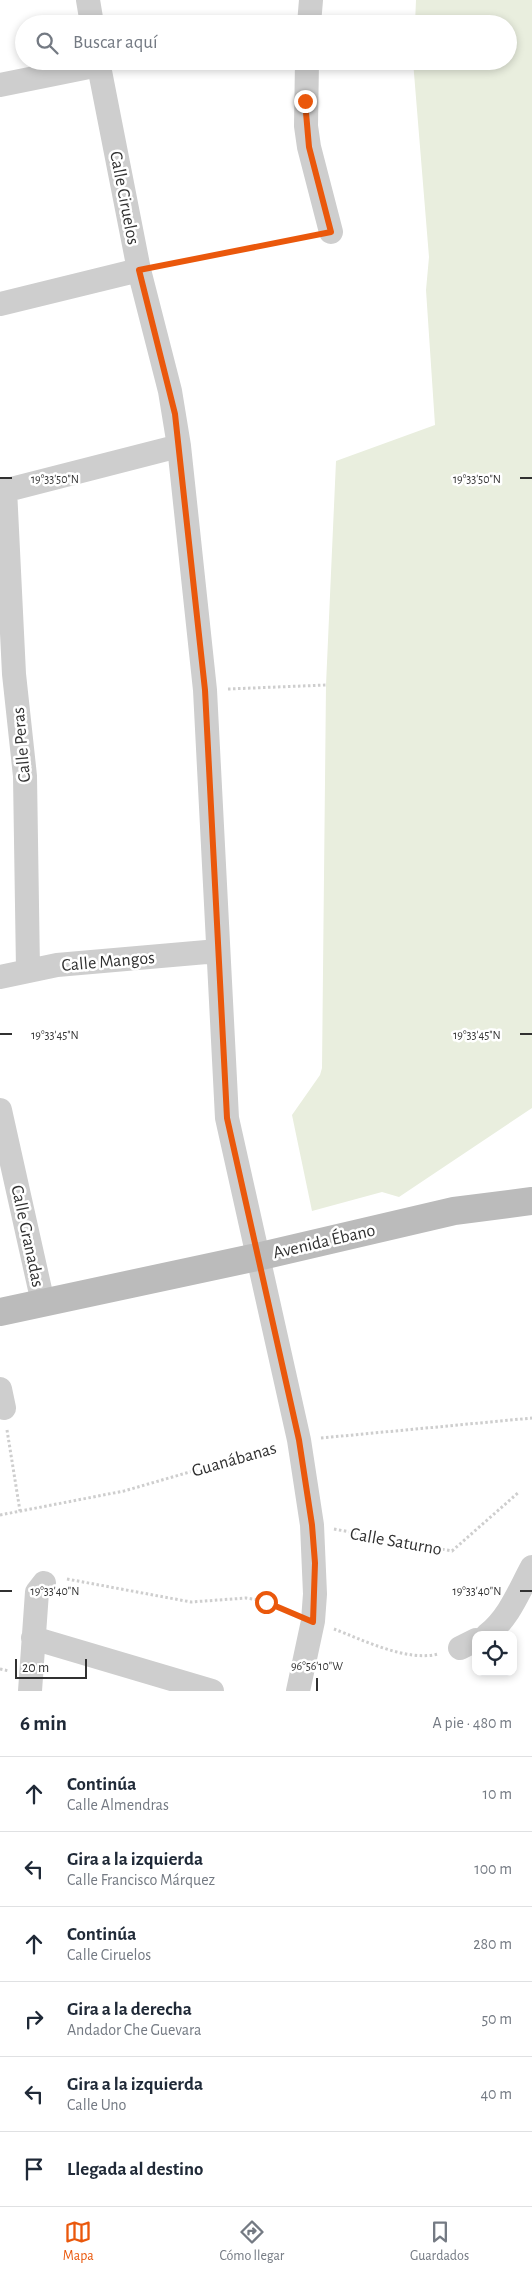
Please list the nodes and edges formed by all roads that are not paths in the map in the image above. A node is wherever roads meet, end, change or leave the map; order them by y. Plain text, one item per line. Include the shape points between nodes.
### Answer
1 (88, 0) edge
2 (311, 0) edge
3 (90, 15) edge
4 (310, 15) edge
5 (68, 70) edge
6 (100, 70) edge
7 (307, 70) edge
8 (0, 85) edge
9 (331, 232) road end
10 (139, 270) junction
11 (0, 304) edge
12 (179, 446) junction
13 (2, 490) edge
14 (218, 951) junction
15 (28, 970) junction
16 (0, 977) edge
17 (0, 1110) edge
18 (6, 1158) edge
19 (532, 1201) edge
20 (257, 1257) junction
21 (42, 1303) junction
22 (0, 1312) edge
23 (532, 1567) edge
24 (44, 1583) road end
25 (492, 1631) edge
26 (33, 1638) junction
27 (31, 1684) edge
28 (212, 1691) edge
29 (298, 1691) edge

1 - 3 street
2 - 4 street
5 - 8 street
6 - 10 street, Calle Ciruelos
7 - 9 street via 309,147
10 - 11 street
10 - 12 street, Calle Ciruelos via 170,391
12 - 13 street
12 - 14 street, Calle Ciruelos via 205,690
13 - 15 street, Calle Peras via 14,674 25,776
14 - 15 street, Calle Mangos
14 - 20 street, Calle Ciruelos via 227,1118
15 - 16 street, Calle Mangos
17 - 18 street, Calle Granadas
18 - 21 street, Calle Granadas
19 - 20 main road, Avenida Ébano via 454,1211
20 - 21 main road, Avenida Ébano
20 - 29 street, Calle Ciruelos via 299,1440 312,1525 315,1563 313,1622
21 - 22 main road, Avenida Ébano
23 - 25 street via 508,1613
24 - 26 street via 37,1592
26 - 27 street
26 - 28 street

